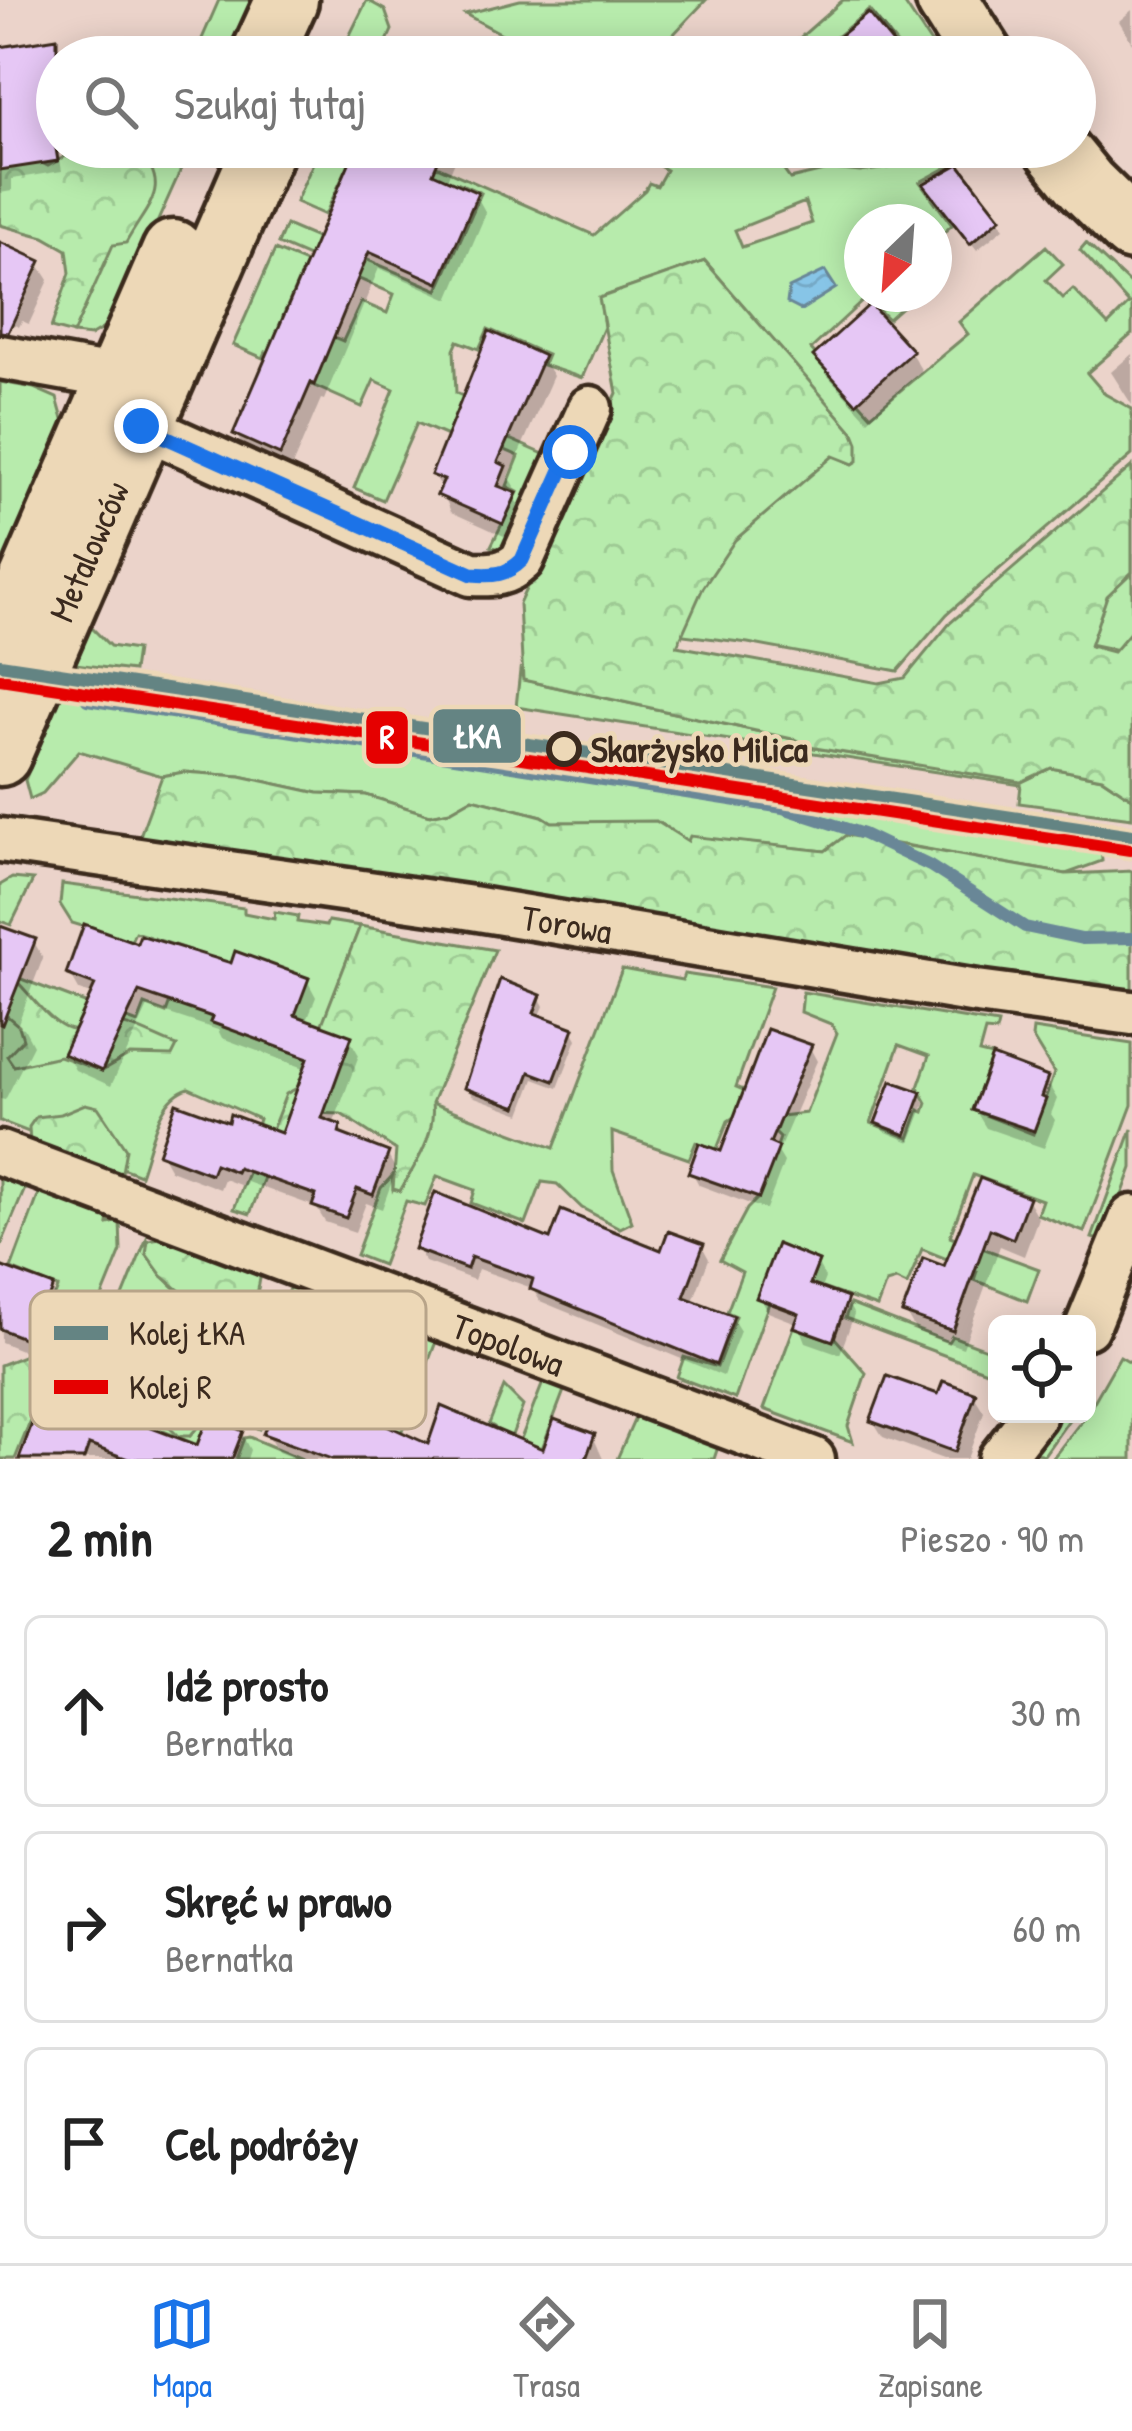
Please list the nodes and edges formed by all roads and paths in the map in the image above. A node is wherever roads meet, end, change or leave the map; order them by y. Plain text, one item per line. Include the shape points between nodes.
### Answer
1 (287, 0) edge
2 (329, 0) edge
3 (946, 0) edge
4 (271, 36) edge
5 (313, 36) edge
6 (969, 36) edge
7 (212, 168) edge
8 (253, 168) edge
9 (1072, 168) edge
10 (1132, 230) edge
11 (0, 357) edge
12 (129, 399) junction
13 (590, 409) dead end
14 (0, 650) edge
15 (0, 755) edge
16 (0, 840) edge
17 (1132, 1013) edge
18 (0, 1153) edge
19 (1132, 1217) edge
20 (367, 1291) edge
21 (426, 1313) edge
22 (1092, 1315) edge
23 (1028, 1423) edge
24 (813, 1459) edge
25 (1000, 1459) edge

1 - 4 street
2 - 5 street
3 - 6 street
7 - 12 street, Metalowców
8 - 12 street, Metalowców
9 - 10 street
11 - 12 street
12 - 13 street via 472,574 491,575 522,560
12 - 14 street, Metalowców
12 - 15 street, Metalowców
16 - 17 street, Torowa
18 - 20 street, Topolowa
19 - 22 street
21 - 24 street, Topolowa
23 - 25 street

